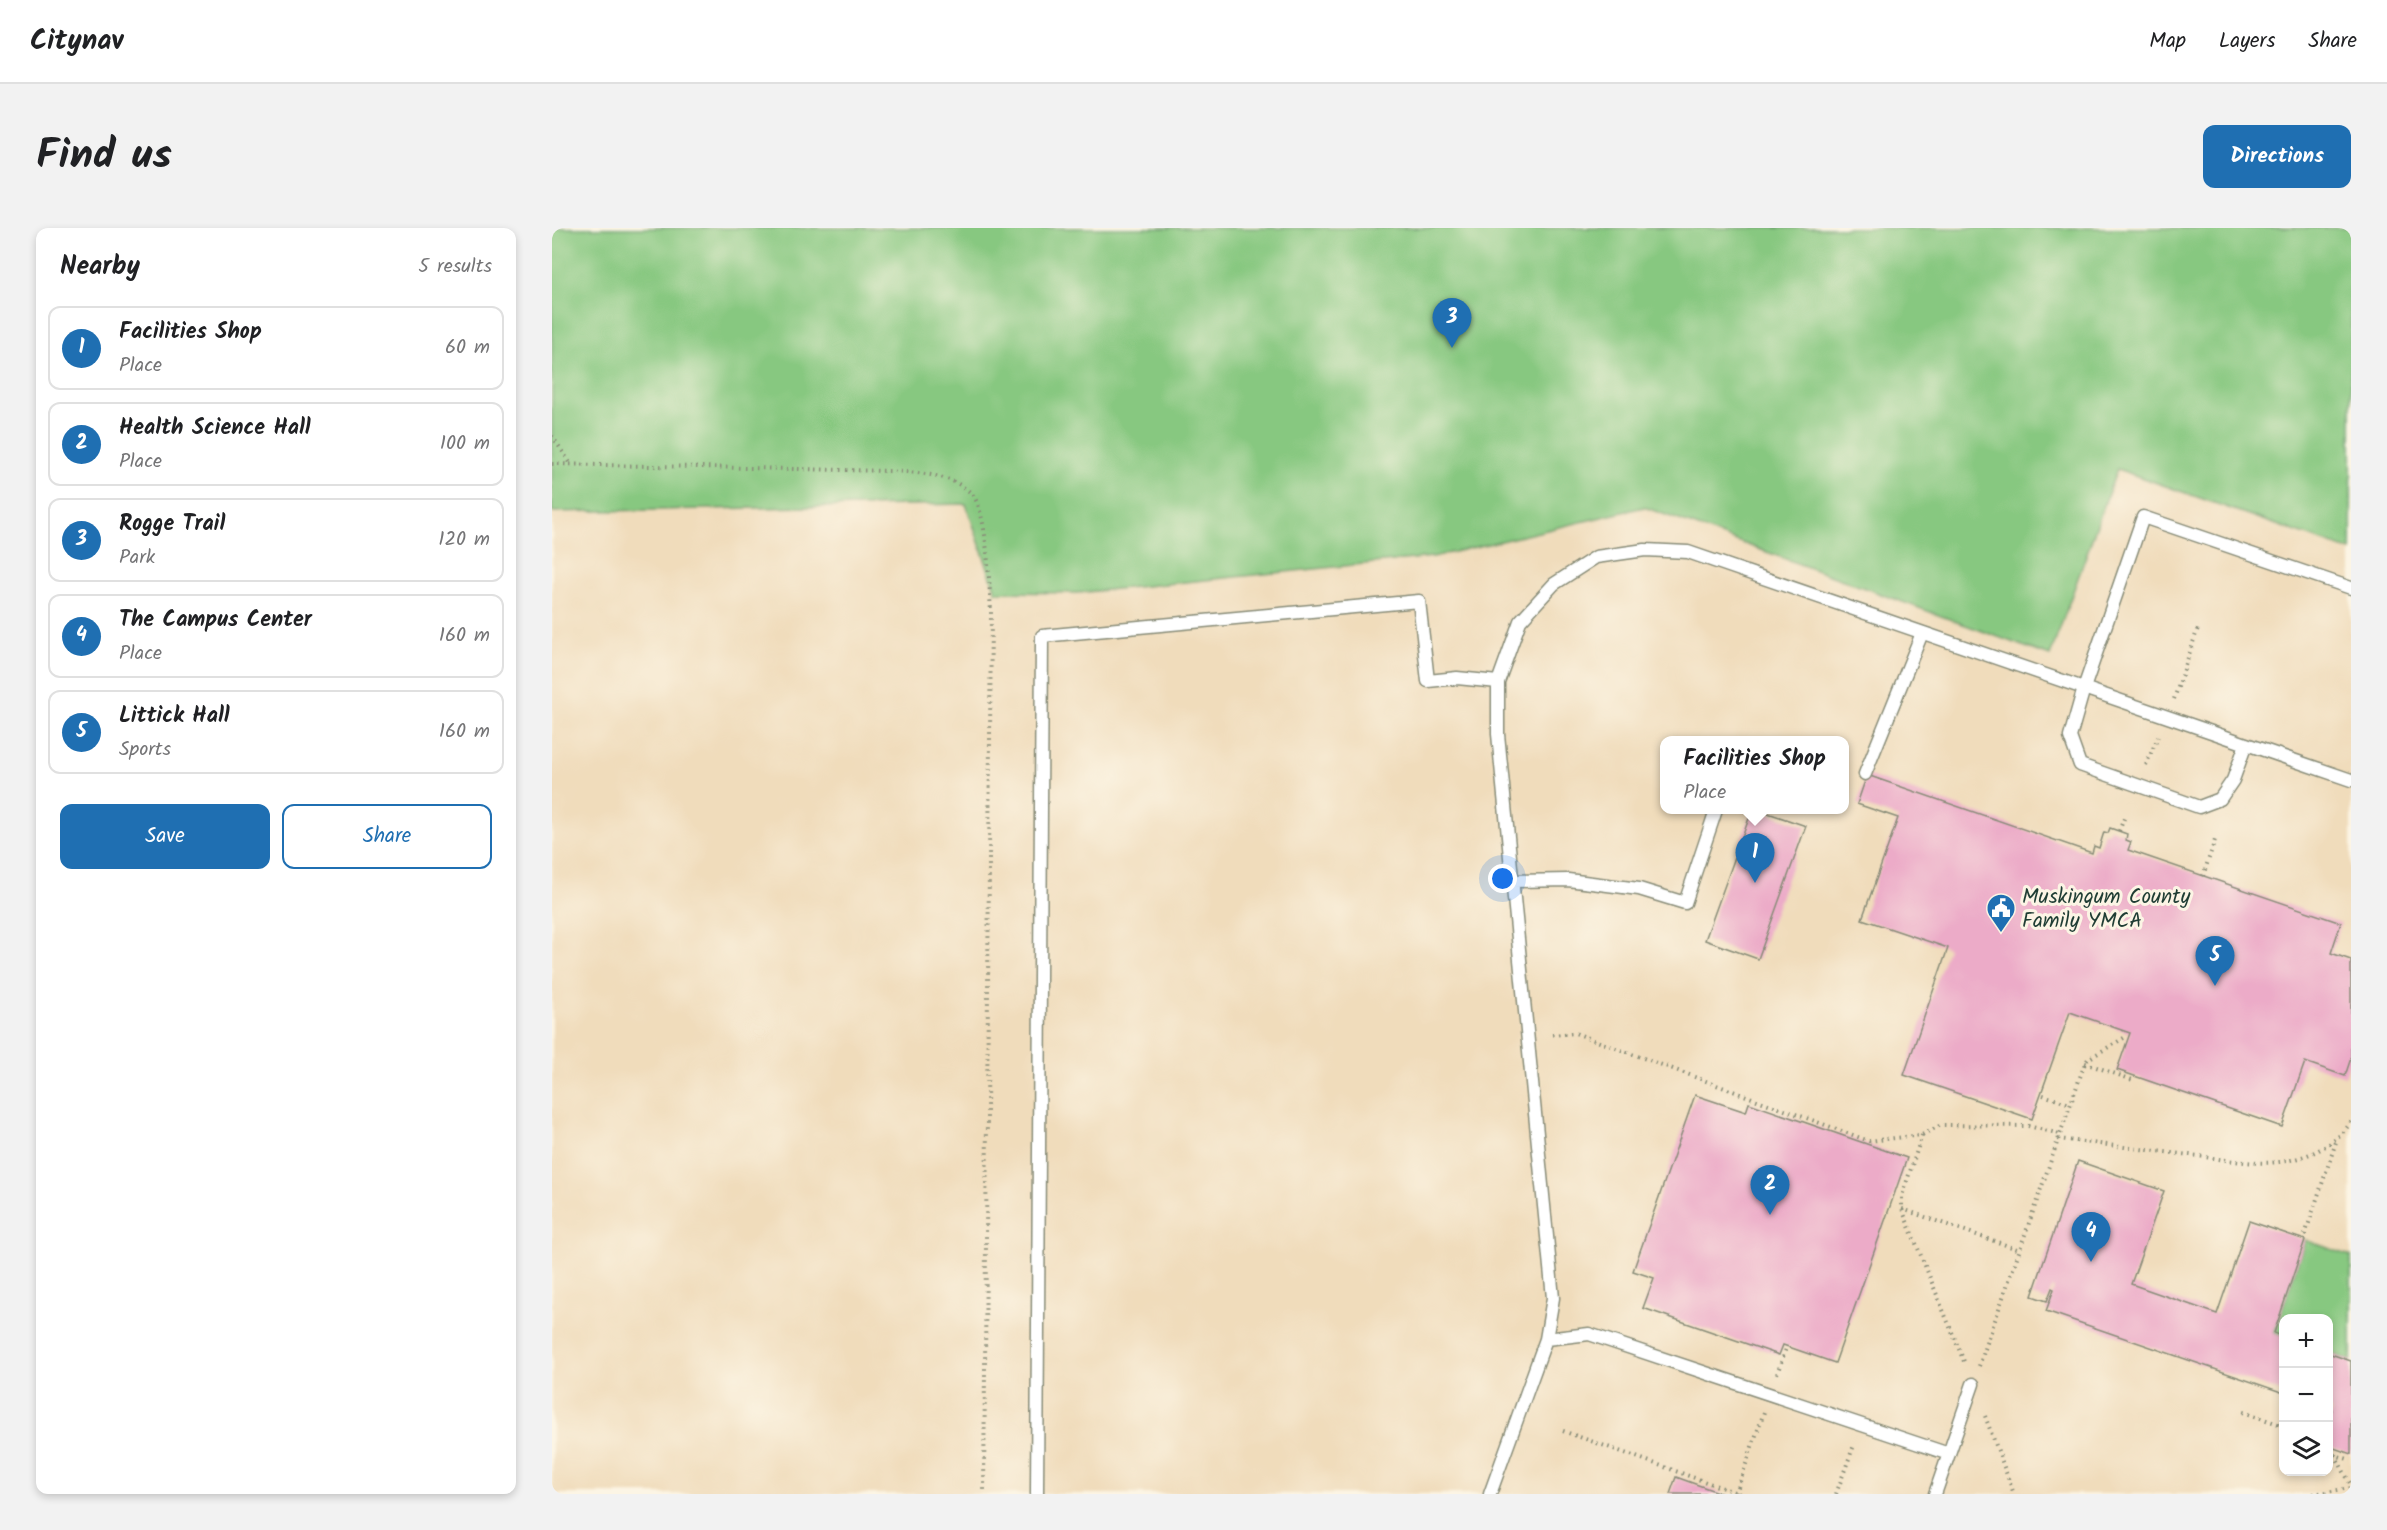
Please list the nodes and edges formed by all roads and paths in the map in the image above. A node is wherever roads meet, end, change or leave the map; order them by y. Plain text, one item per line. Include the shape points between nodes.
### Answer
1 (552, 436) edge
2 (552, 464) edge
3 (571, 464) junction
4 (2351, 588) edge
5 (2198, 628) dead end
6 (1922, 633) junction
7 (1498, 682) junction
8 (2084, 688) junction
9 (2174, 700) dead end
10 (2158, 737) dead end
11 (2246, 744) junction
12 (2146, 765) dead end
13 (1864, 774) dead end
14 (2351, 780) edge
15 (1715, 814) edge
16 (2125, 816) dead end
17 (2119, 831) dead end
18 (2216, 837) dead end
19 (2204, 876) dead end
20 (1512, 881) junction
21 (1552, 1035) dead end
22 (2124, 1038) dead end
23 (2085, 1063) junction
24 (2133, 1080) dead end
25 (2043, 1095) dead end
26 (2070, 1104) junction
27 (2351, 1122) edge
28 (1922, 1135) junction
29 (2059, 1137) junction
30 (2338, 1139) junction
31 (1902, 1209) junction
32 (2305, 1235) dead end
33 (2020, 1250) junction
34 (1546, 1339) junction
35 (1786, 1346) dead end
36 (1973, 1384) junction
37 (1770, 1394) junction
38 (2243, 1412) dead end
39 (1861, 1424) junction
40 (2279, 1425) edge
41 (1563, 1431) dead end
42 (1949, 1454) junction
43 (2333, 1454) edge
44 (2336, 1455) junction
45 (2351, 1460) edge
46 (2351, 1487) edge
47 (984, 1494) edge
48 (1037, 1494) edge
49 (1490, 1494) edge
50 (1737, 1494) edge
51 (1836, 1494) edge
52 (1935, 1494) edge
53 (2014, 1494) edge
54 (2313, 1494) edge

1 - 3 path
2 - 3 path
3 - 47 path via 920,473 959,484 973,495 980,510 991,611
4 - 8 lane via 2143,517
5 - 9 path
6 - 7 lane via 1688,552 1645,550 1596,557 1554,584 1520,621
6 - 8 lane
6 - 13 lane
7 - 20 lane via 1498,734
7 - 48 lane via 1457,678 1428,681 1419,601 1042,636
8 - 11 lane
8 - 11 lane via 2070,737 2080,765 2199,807 2220,800 2233,780
10 - 12 path
11 - 14 lane
15 - 20 lane via 1685,903 1639,889 1568,880
16 - 17 path
18 - 19 path
20 - 34 lane via 1553,1298
21 - 28 path via 1575,1034 1869,1141
22 - 23 path
23 - 24 path
23 - 26 path
25 - 26 path
26 - 29 path
27 - 30 path
28 - 29 path via 1941,1125 2028,1126
28 - 31 path via 1902,1196
29 - 30 path via 2256,1162 2293,1160
29 - 33 path
30 - 32 path
31 - 33 path
31 - 36 path
33 - 36 path
34 - 37 lane via 1589,1334
34 - 49 lane
35 - 37 path
36 - 42 lane
36 - 53 path
37 - 39 lane
37 - 50 path
38 - 40 path
39 - 42 lane
39 - 51 path
41 - 50 path
42 - 52 lane
43 - 44 path
44 - 45 path
44 - 46 path
46 - 54 path

